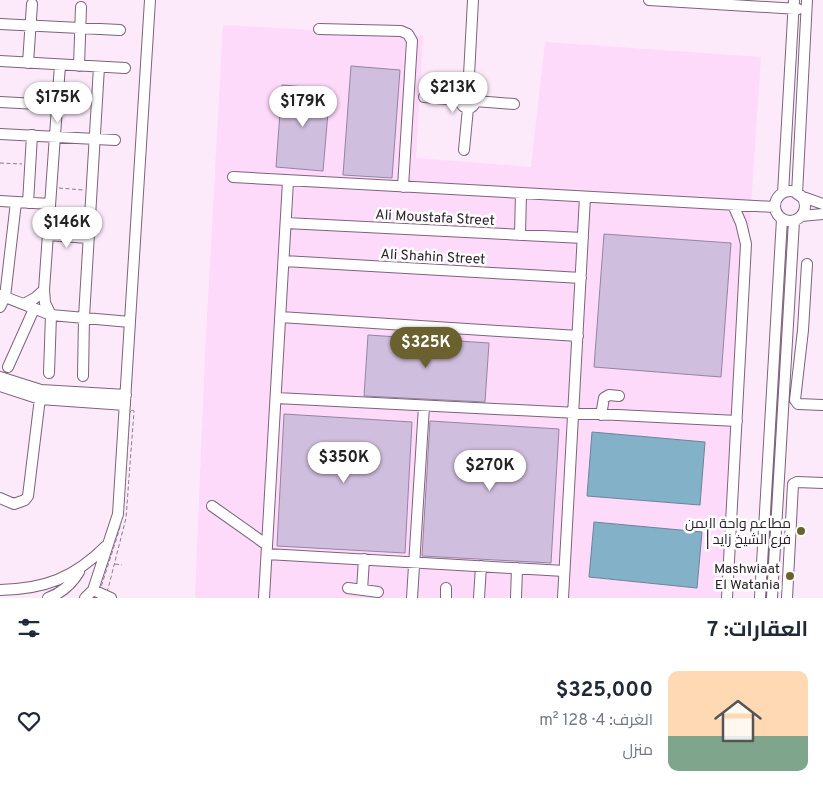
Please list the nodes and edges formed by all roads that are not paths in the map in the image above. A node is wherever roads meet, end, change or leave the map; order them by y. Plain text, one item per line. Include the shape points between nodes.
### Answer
1 (150, 0) edge
2 (473, 0) edge
3 (649, 0) edge
4 (32, 4) dead end
5 (794, 4) edge
6 (807, 4) edge
7 (81, 7) dead end
8 (0, 24) edge
9 (30, 26) junction
10 (80, 28) junction
11 (318, 29) dead end
12 (120, 30) dead end
13 (0, 61) edge
14 (28, 63) junction
15 (60, 65) junction
16 (79, 66) junction
17 (99, 67) junction
18 (125, 68) dead end
19 (424, 97) dead end
20 (468, 101) junction
21 (0, 102) edge
22 (514, 104) dead end
23 (57, 105) junction
24 (787, 107) junction
25 (801, 108) junction
26 (0, 134) edge
27 (32, 135) junction
28 (55, 137) junction
29 (94, 139) junction
30 (115, 140) dead end
31 (464, 150) dead end
32 (233, 177) dead end
33 (288, 181) junction
34 (403, 187) junction
35 (783, 193) junction
36 (521, 194) junction
37 (799, 195) junction
38 (585, 197) junction
39 (0, 201) edge
40 (16, 202) junction
41 (28, 203) junction
42 (50, 204) junction
43 (823, 204) edge
44 (733, 205) junction
45 (775, 207) junction
46 (823, 214) edge
47 (798, 218) junction
48 (782, 219) junction
49 (286, 223) junction
50 (48, 235) junction
51 (520, 235) junction
52 (88, 238) junction
53 (583, 238) junction
54 (284, 261) junction
55 (807, 264) dead end
56 (580, 278) junction
57 (44, 290) junction
58 (3, 296) edge
59 (24, 304) junction
60 (0, 308) edge
61 (34, 309) junction
62 (51, 315) junction
63 (280, 316) junction
64 (84, 317) junction
65 (130, 322) junction
66 (578, 336) junction
67 (8, 367) dead end
68 (49, 373) dead end
69 (84, 376) dead end
70 (0, 377) edge
71 (0, 386) edge
72 (40, 394) junction
73 (619, 396) dead end
74 (276, 398) junction
75 (126, 400) junction
76 (823, 405) edge
77 (424, 406) junction
78 (572, 414) junction
79 (601, 415) junction
80 (737, 421) junction
81 (823, 483) edge
82 (0, 498) edge
83 (212, 506) dead end
84 (109, 544) junction
85 (267, 549) junction
86 (364, 559) junction
87 (415, 562) junction
88 (481, 566) junction
89 (80, 568) junction
90 (517, 568) junction
91 (564, 571) junction
92 (348, 588) dead end
93 (0, 590) edge
94 (93, 590) junction
95 (362, 590) junction
96 (378, 592) dead end
97 (13, 598) edge
98 (48, 598) edge
99 (85, 598) edge
100 (111, 598) edge
101 (264, 598) edge
102 (412, 598) edge
103 (480, 598) edge
104 (516, 598) edge
105 (563, 598) edge
106 (727, 598) edge
107 (760, 598) edge
108 (772, 598) edge
109 (787, 598) edge

1 - 65 street
2 - 20 street
3 - 5 street
4 - 9 street
5 - 6 street
5 - 24 street
6 - 25 street
7 - 10 street
8 - 9 street
9 - 10 street
9 - 14 street
10 - 12 street
10 - 16 street
11 - 34 street via 401,30 410,37
13 - 14 street
14 - 15 street
15 - 16 street
15 - 23 street
16 - 17 street
17 - 18 street
17 - 29 street
19 - 20 street
20 - 22 street
20 - 31 street
21 - 23 street
23 - 28 street
24 - 25 street
24 - 35 street
25 - 37 street
26 - 27 street
27 - 28 street
27 - 41 street
28 - 29 street
28 - 42 street
29 - 30 street
29 - 52 street
32 - 33 street
33 - 34 street
33 - 49 street
34 - 36 street
35 - 37 street
35 - 45 street
36 - 38 street
36 - 51 street
37 - 43 street
37 - 47 street via 804,208
38 - 44 street
38 - 53 street
39 - 40 street
40 - 41 street
40 - 58 street
41 - 42 street
42 - 50 street
44 - 45 street
44 - 80 street via 746,244
45 - 48 street
46 - 47 street
47 - 48 street
47 - 108 street
48 - 107 street
49 - 51 street, Ali Moustafa Street
49 - 54 street
50 - 52 street
50 - 57 street
51 - 53 street, Ali Moustafa Street
52 - 64 street
53 - 56 street
54 - 56 street, Ali Shahin Street
54 - 63 street
55 - 76 street via 795,400 798,404
56 - 66 street
57 - 59 street
57 - 62 street via 45,303
58 - 59 street
58 - 60 street
59 - 61 street
61 - 62 street
61 - 67 street
62 - 64 street
62 - 68 street
63 - 66 street
63 - 74 street
64 - 65 street
64 - 69 street
65 - 75 street
66 - 78 street
70 - 72 street
71 - 72 street
72 - 75 street
72 - 82 street via 28,496 14,504
73 - 79 street via 604,398
74 - 77 street
74 - 85 street
75 - 84 street via 118,514
77 - 78 street
77 - 87 street
78 - 79 street
78 - 91 street
79 - 80 street
80 - 106 street
81 - 109 street via 793,484
83 - 85 street
84 - 89 street
84 - 94 street
85 - 86 street
85 - 101 street
86 - 87 street
86 - 95 street
87 - 88 street
87 - 102 street
88 - 90 street
88 - 103 street
89 - 93 street via 47,585
89 - 98 street via 67,588
90 - 91 street
90 - 104 street
91 - 105 street
92 - 95 street
93 - 97 street
94 - 99 street
94 - 100 street
95 - 96 street

